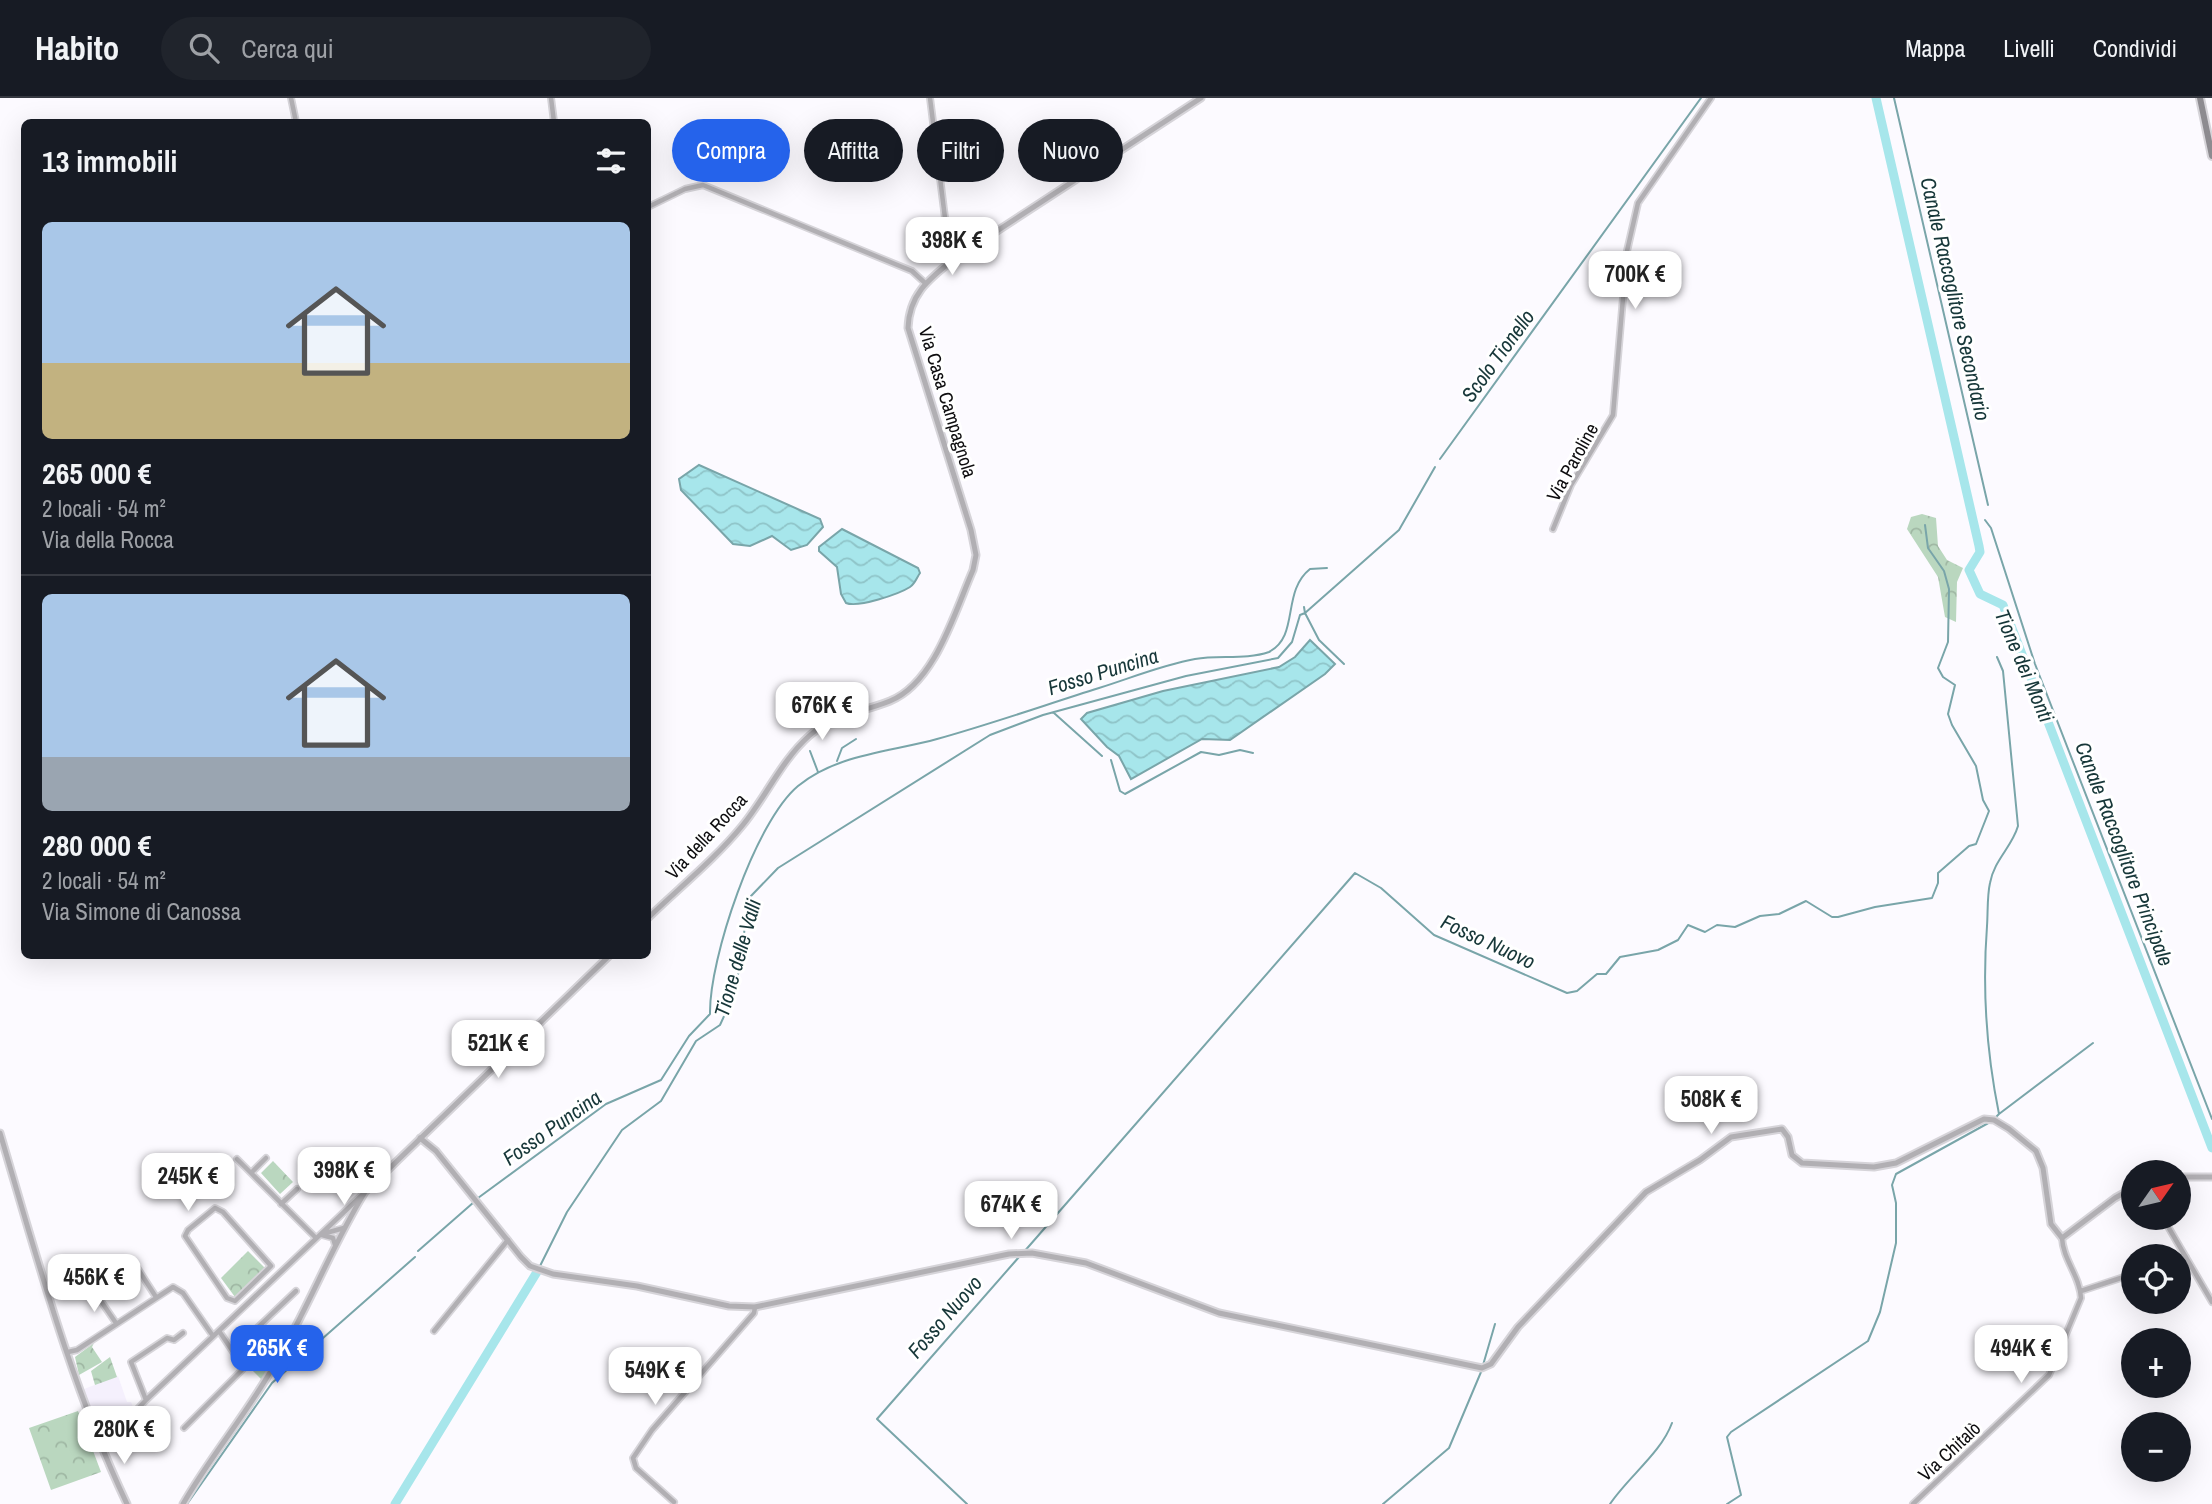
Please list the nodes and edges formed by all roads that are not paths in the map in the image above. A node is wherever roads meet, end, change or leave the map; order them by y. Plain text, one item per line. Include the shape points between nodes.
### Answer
1 (291, 98) edge
2 (551, 98) edge
3 (930, 98) edge
4 (1201, 98) edge
5 (1711, 98) edge
6 (2200, 98) edge
7 (295, 119) edge
8 (554, 119) edge
9 (2212, 156) edge
10 (651, 206) edge
11 (954, 259) junction
12 (924, 282) junction
13 (1553, 528) dead end
14 (973, 570) joint
15 (651, 915) edge
16 (606, 959) edge
17 (0, 1133) edge
18 (420, 1138) junction
19 (237, 1158) dead end
20 (266, 1158) dead end
21 (251, 1173) junction
22 (2191, 1177) edge
23 (2212, 1177) edge
24 (297, 1189) dead end
25 (365, 1192) junction
26 (2121, 1195) edge
27 (281, 1204) junction
28 (331, 1224) junction
29 (344, 1226) junction
30 (303, 1227) junction
31 (317, 1237) junction
32 (2062, 1238) junction
33 (509, 1240) junction
34 (311, 1243) junction
35 (335, 1246) junction
36 (136, 1266) dead end
37 (2191, 1266) edge
38 (2121, 1278) edge
39 (255, 1285) junction
40 (94, 1291) dead end
41 (261, 1291) junction
42 (296, 1291) dead end
43 (2081, 1291) junction
44 (156, 1297) junction
45 (2212, 1302) edge
46 (755, 1307) junction
47 (116, 1323) junction
48 (219, 1331) junction
49 (434, 1331) dead end
50 (183, 1333) dead end
51 (213, 1336) junction
52 (233, 1351) junction
53 (68, 1352) junction
54 (146, 1400) junction
55 (184, 1428) dead end
56 (113, 1434) junction
57 (97, 1438) junction
58 (101, 1447) junction
59 (674, 1502) edge
60 (127, 1504) edge
61 (183, 1504) edge
62 (1913, 1504) edge

1 - 7 street
2 - 8 street
3 - 11 street via 948,250
4 - 11 street, Via Casa Campagnola
5 - 13 street, Via Paroline via 1638,203 1627,251 1613,415 1571,485
6 - 9 main road
10 - 12 street via 703,185 912,271
11 - 12 street, Via Casa Campagnola
12 - 14 street, Via Casa Campagnola via 912,302 908,328 971,530 976,555
14 - 15 street, Via della Rocca via 932,661 917,683 887,702 841,715 809,736 741,828
16 - 18 street
17 - 53 street
18 - 25 street
18 - 33 street via 436,1151
19 - 21 street
20 - 21 street
21 - 27 street
22 - 23 street
24 - 27 street
25 - 28 street
25 - 29 street
26 - 32 street
27 - 30 street
28 - 29 street via 339,1220
28 - 31 street
29 - 31 street
29 - 35 street
30 - 31 street
30 - 34 street
31 - 34 street
31 - 35 street via 330,1236
32 - 43 street via 2063,1252
32 - 46 street via 2051,1224 2040,1158 1992,1119 1886,1166 1801,1163 1792,1155 1782,1129 1731,1137 1639,1198 1518,1327 1487,1367 1219,1313 1086,1263 1032,1253
33 - 46 street via 530,1266 573,1279
33 - 49 street
34 - 41 street
35 - 61 street via 272,1370
36 - 44 street
37 - 45 street
38 - 43 street
39 - 39 street via 270,1263 219,1209 186,1231 186,1239 229,1300 238,1300
39 - 41 street
40 - 47 street
41 - 48 street
42 - 52 street
43 - 62 street, Via Chitalò via 2049,1375
44 - 47 street
44 - 51 street via 173,1287 180,1289
46 - 59 street via 633,1458 636,1468
47 - 53 street
48 - 51 street
48 - 52 street
50 - 54 street via 131,1362
51 - 54 street
52 - 55 street via 243,1370
53 - 57 street
54 - 56 street
56 - 57 street
56 - 58 street
57 - 58 street
58 - 60 street

